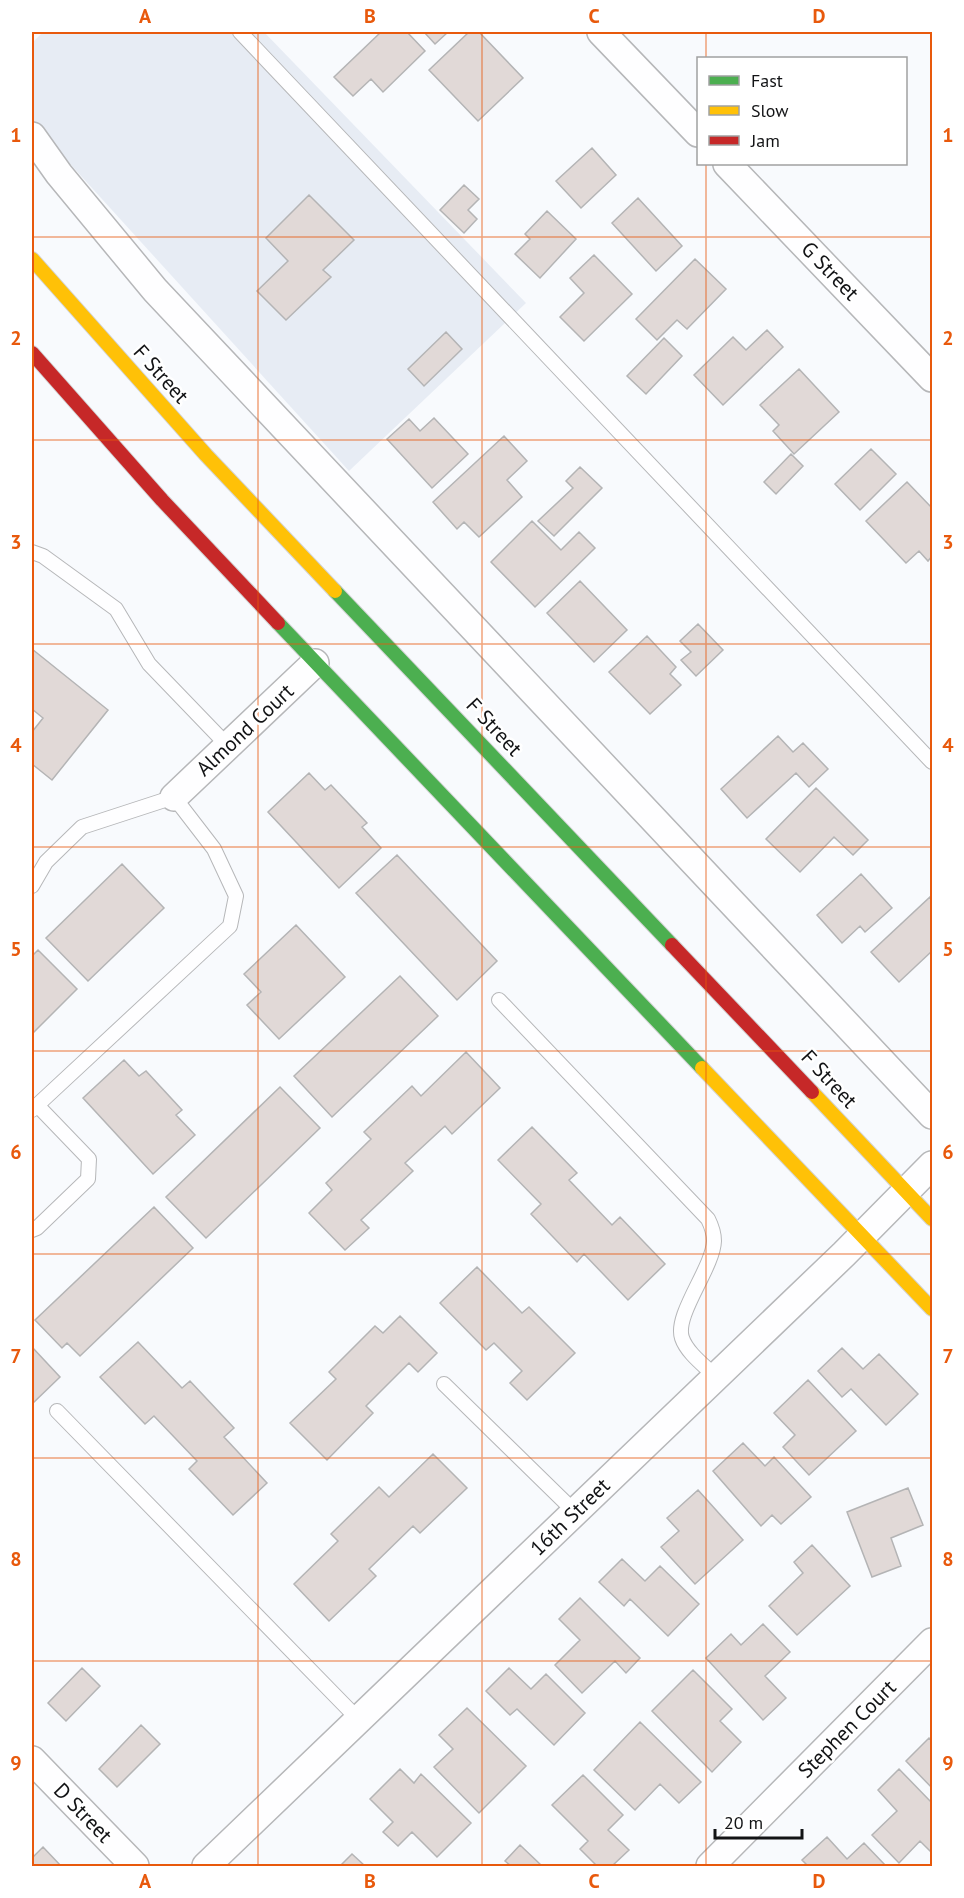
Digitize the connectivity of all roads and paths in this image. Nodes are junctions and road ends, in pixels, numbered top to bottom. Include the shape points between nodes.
1 (240, 32) edge
2 (601, 32) edge
3 (697, 131) edge
4 (32, 136) edge
5 (728, 165) edge
6 (32, 259) edge
7 (32, 353) edge
8 (933, 378) edge
9 (32, 552) edge
10 (315, 663) junction
11 (228, 746) junction
12 (933, 762) edge
13 (174, 797) junction
14 (32, 886) edge
15 (499, 1000) dead end
16 (34, 1107) edge
17 (933, 1115) edge
18 (933, 1165) edge
19 (906, 1191) junction
20 (933, 1219) edge
21 (32, 1230) edge
22 (862, 1235) junction
23 (933, 1309) edge
24 (716, 1377) junction
25 (444, 1384) dead end
26 (57, 1411) dead end
27 (575, 1512) junction
28 (933, 1642) edge
29 (359, 1720) junction
30 (32, 1760) edge
31 (135, 1866) edge
32 (206, 1866) edge
33 (710, 1866) edge

1 - 12 lane
2 - 3 street
4 - 17 street via 155,290
5 - 8 street, G Street
6 - 19 main road, F Street via 206,455
7 - 10 main road via 162,500
9 - 11 lane via 117,609 149,664
10 - 11 street, Almond Court
10 - 22 main road
11 - 13 street, Almond Court
13 - 14 lane via 82,827 46,862
13 - 16 lane via 214,849 236,896 230,926
15 - 24 lane via 708,1219 714,1240 711,1256 681,1329 688,1347
16 - 21 lane via 89,1159 88,1179
18 - 19 street, 16th Street
19 - 20 main road, F Street
19 - 22 street, 16th Street
22 - 23 main road
22 - 24 street, 16th Street
24 - 27 street, 16th Street
25 - 27 lane
26 - 29 lane
27 - 29 street, 16th Street
28 - 33 street, Stephen Court
29 - 32 street, 16th Street
30 - 31 street, D Street

